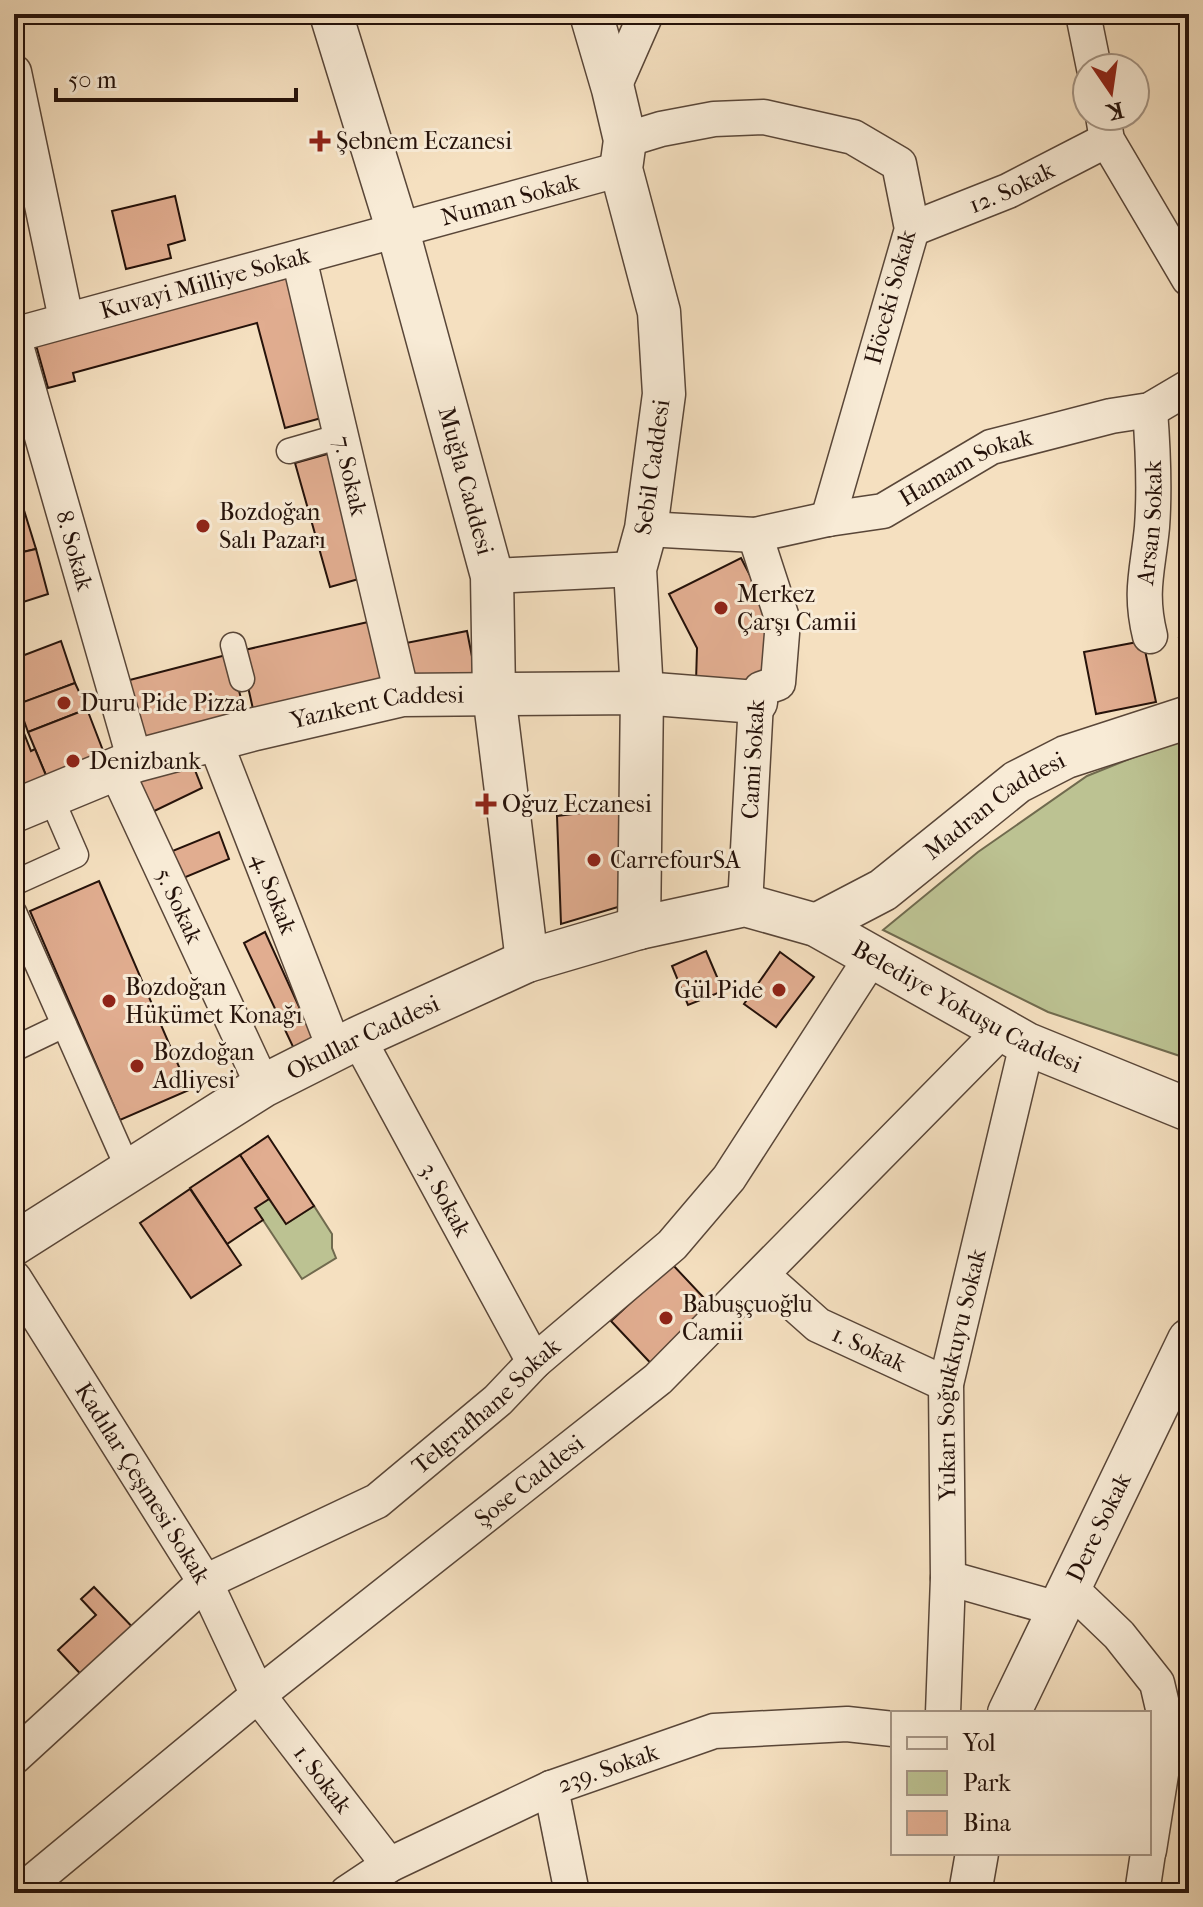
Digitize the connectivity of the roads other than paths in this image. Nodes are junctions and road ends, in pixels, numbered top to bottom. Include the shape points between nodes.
1 (331, 14) edge
2 (591, 14) edge
3 (646, 14) edge
4 (1083, 14) edge
5 (1091, 52) edge
6 (14, 72) edge
7 (613, 89) junction
8 (1099, 132) edge
9 (1107, 132) edge
10 (623, 154) junction
11 (912, 229) junction
12 (398, 231) junction
13 (299, 258) junction
14 (1189, 279) edge
15 (66, 319) junction
16 (14, 337) edge
17 (1189, 387) edge
18 (1150, 410) junction
19 (341, 436) junction
20 (289, 451) dead end
21 (828, 519) junction
22 (646, 529) junction
23 (755, 535) junction
24 (635, 569) junction
25 (492, 576) junction
26 (1150, 636) dead end
27 (233, 645) dead end
28 (242, 679) dead end
29 (642, 693) junction
30 (494, 694) junction
31 (402, 695) junction
32 (756, 702) junction
33 (1189, 717) edge
34 (214, 739) junction
35 (125, 765) junction
36 (32, 803) edge
37 (14, 883) edge
38 (745, 905) junction
39 (14, 912) edge
40 (816, 925) junction
41 (639, 928) junction
42 (871, 958) junction
43 (527, 961) junction
44 (64, 1025) junction
45 (1014, 1037) junction
46 (346, 1044) junction
47 (14, 1049) edge
48 (263, 1086) junction
49 (1189, 1110) edge
50 (129, 1171) junction
51 (14, 1244) edge
52 (763, 1276) junction
53 (14, 1278) edge
54 (1189, 1340) edge
55 (534, 1362) junction
56 (946, 1384) junction
57 (948, 1578) junction
58 (205, 1582) junction
59 (1064, 1599) junction
60 (258, 1695) junction
61 (943, 1711) edge
62 (1010, 1711) edge
63 (891, 1729) edge
64 (1178, 1730) edge
65 (14, 1757) edge
66 (551, 1788) junction
67 (1151, 1843) edge
68 (977, 1855) edge
69 (1148, 1855) edge
70 (389, 1865) junction
71 (19, 1893) edge
72 (347, 1893) edge
73 (572, 1893) edge
74 (970, 1893) edge
75 (1142, 1893) edge

1 - 12 street, Muğla Caddesi
2 - 7 street, Sebil Caddesi
3 - 7 street
4 - 5 street
6 - 15 street
7 - 10 street, Sebil Caddesi
8 - 11 street, 12. Sokak via 1008,191
9 - 14 street
10 - 11 street, Höceki Sokak via 661,129 714,119 764,117 853,137 899,164
10 - 12 street, Numan Sokak
10 - 22 street, Sebil Caddesi via 659,312 664,394
11 - 21 street, Höceki Sokak
12 - 13 street, Kuvayi Milliye Sokak
12 - 25 street, Muğla Caddesi
13 - 15 street, Kuvayi Milliye Sokak
13 - 19 street, 7. Sokak
15 - 16 street, Kuvayi Milliye Sokak
16 - 35 street, 8. Sokak
17 - 18 street, Hamam Sokak
18 - 21 street, Hamam Sokak via 991,447 883,511
18 - 26 street, Arsan Sokak via 1155,472 1144,576
19 - 20 street
19 - 31 street, 7. Sokak
21 - 23 street, Hamam Sokak
22 - 23 street, Hamam Sokak
22 - 24 street, Sebil Caddesi
23 - 32 street, Cami Sokak via 783,621 778,683 761,689
24 - 25 street
24 - 29 street, Sebil Caddesi
25 - 30 street, Muğla Caddesi
27 - 28 street
29 - 30 street, Yazıkent Caddesi
29 - 32 street, Yazıkent Caddesi
29 - 41 street, Sebil Caddesi
30 - 31 street, Yazıkent Caddesi
30 - 43 street, Muğla Caddesi
31 - 34 street, Yazıkent Caddesi
32 - 38 street, Cami Sokak
33 - 40 street, Madran Caddesi via 1066,757 1017,782 883,890
34 - 35 street, Yazıkent Caddesi
34 - 46 street, 4. Sokak
35 - 36 street, Yazıkent Caddesi
35 - 48 street, 5. Sokak
36 - 37 street via 76,855
38 - 40 street, Belediye Yokuşu Caddesi
38 - 41 street, Okullar Caddesi
39 - 44 street
40 - 42 street, Belediye Yokuşu Caddesi
41 - 43 street, Okullar Caddesi
42 - 45 street, Belediye Yokuşu Caddesi
42 - 55 street, Telgrafhane Sokak via 729,1178 672,1245
43 - 46 street, Okullar Caddesi
44 - 47 street
44 - 50 street
45 - 49 street, Belediye Yokuşu Caddesi
45 - 52 street, Şose Caddesi
45 - 56 street, Yukarı Soğukkuyu Sokak
46 - 48 street, Okullar Caddesi
46 - 55 street, 3. Sokak
48 - 50 street, Okullar Caddesi
50 - 51 street, Okullar Caddesi
52 - 56 street, 1. Sokak via 818,1325
52 - 60 street, Şose Caddesi via 658,1379
53 - 58 street, Kadılar Çeşmesi Sokak
54 - 59 street, Dere Sokak
55 - 58 street, Telgrafhane Sokak via 498,1400 377,1501
56 - 57 street, Yukarı Soğukkuyu Sokak
57 - 59 street
57 - 61 street, Yukarı Soğukkuyu Sokak
58 - 60 street, Kadılar Çeşmesi Sokak
58 - 65 street, Telgrafhane Sokak
59 - 62 street, Dere Sokak
59 - 64 street via 1119,1635 1157,1683
60 - 70 street, 1. Sokak
60 - 71 street, Şose Caddesi
63 - 66 street, 239. Sokak via 847,1724 714,1731
64 - 67 street
66 - 70 street, 239. Sokak
66 - 73 street
68 - 74 street
69 - 75 street
70 - 72 street, 239. Sokak

